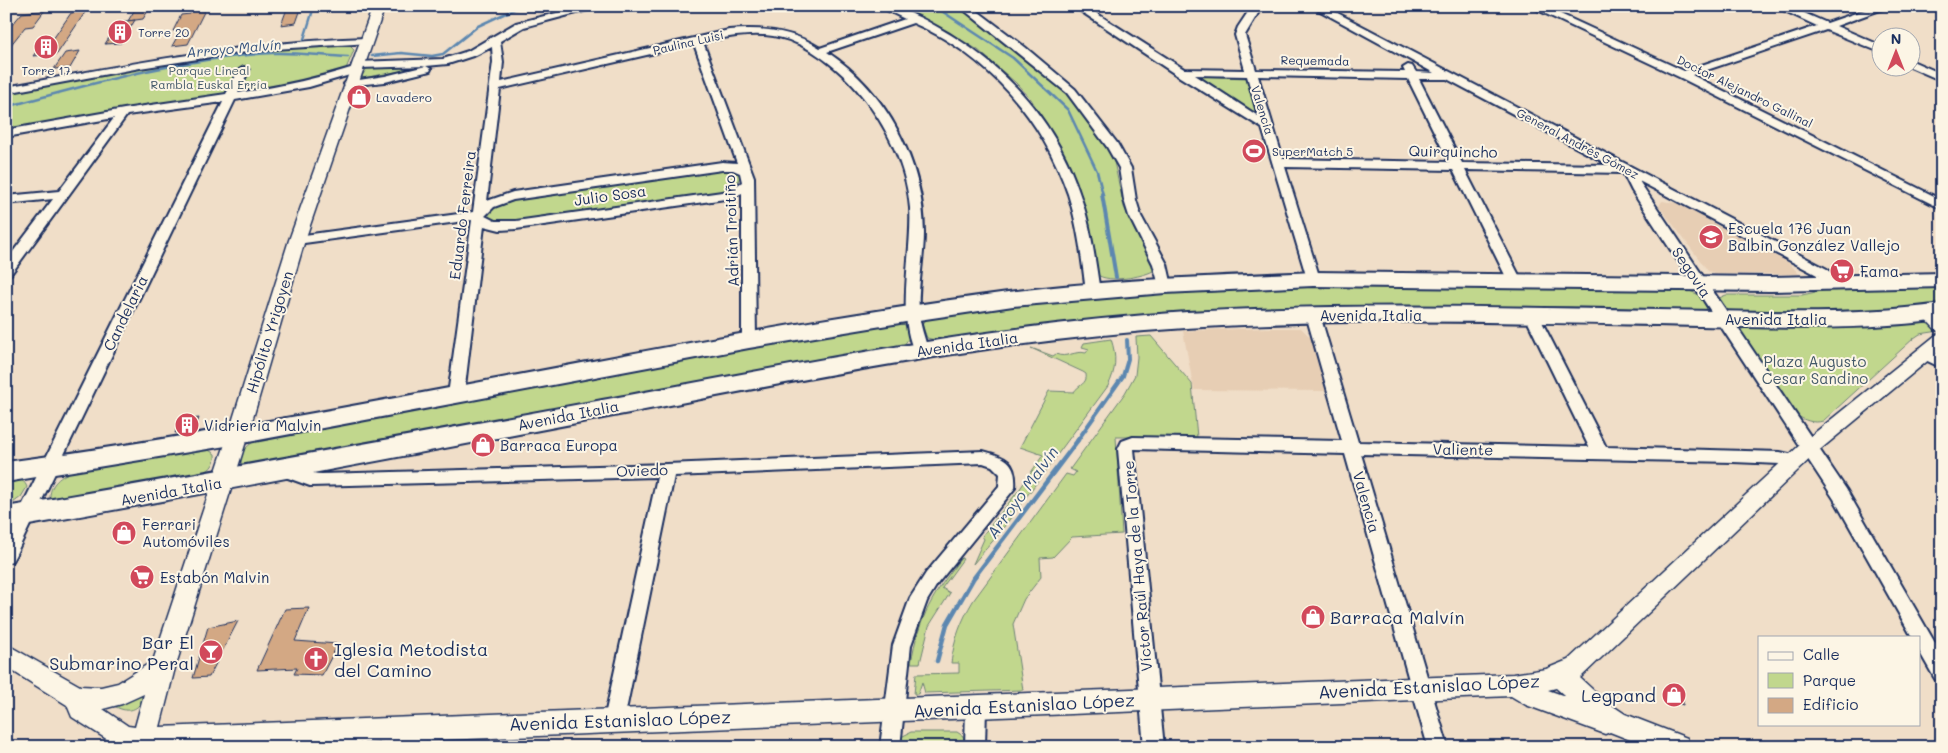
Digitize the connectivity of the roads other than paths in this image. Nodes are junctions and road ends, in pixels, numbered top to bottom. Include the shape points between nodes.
1 (379, 6) edge
2 (598, 6) edge
3 (883, 6) edge
4 (964, 6) edge
5 (1078, 6) edge
6 (1316, 6) edge
7 (1534, 6) edge
8 (1779, 6) edge
9 (1886, 6) edge
10 (1257, 7) edge
11 (915, 19) junction
12 (1828, 26) junction
13 (697, 39) junction
14 (494, 40) junction
15 (366, 41) junction
16 (1870, 45) edge
17 (1398, 49) junction
18 (818, 52) junction
19 (472, 53) junction
20 (497, 56) junction
21 (444, 62) junction
22 (1920, 68) edge
23 (244, 70) dead end
24 (1179, 72) junction
25 (354, 73) junction
26 (1252, 73) junction
27 (1683, 75) junction
28 (1412, 76) junction
29 (1450, 76) junction
30 (1942, 78) edge
31 (494, 87) junction
32 (6, 90) edge
33 (231, 97) junction
34 (124, 112) junction
35 (1268, 127) junction
36 (6, 134) edge
37 (1279, 163) junction
38 (1458, 168) junction
39 (1627, 169) junction
40 (747, 177) junction
41 (62, 194) junction
42 (6, 200) edge
43 (1942, 205) edge
44 (478, 215) junction
45 (297, 240) junction
46 (6, 272) edge
47 (1313, 279) junction
48 (1942, 280) edge
49 (1515, 281) junction
50 (1839, 283) junction
51 (1165, 286) junction
52 (1704, 289) junction
53 (1092, 292) junction
54 (912, 313) junction
55 (1313, 315) junction
56 (1532, 316) junction
57 (1938, 317) edge
58 (1227, 318) junction
59 (1724, 320) junction
60 (749, 340) junction
61 (921, 350) junction
62 (1936, 352) edge
63 (456, 395) junction
64 (238, 435) junction
65 (1128, 445) joint
66 (1351, 447) junction
67 (1600, 452) junction
68 (1803, 454) junction
69 (51, 466) junction
70 (283, 470) junction
71 (667, 470) junction
72 (6, 472) edge
73 (223, 482) junction
74 (16, 517) edge
75 (6, 556) edge
76 (6, 654) edge
77 (163, 668) junction
78 (1942, 674) edge
79 (1561, 677) junction
80 (1513, 685) junction
81 (1421, 688) junction
82 (76, 697) junction
83 (1150, 699) junction
84 (976, 707) junction
85 (894, 711) junction
86 (614, 720) junction
87 (1616, 722) junction
88 (143, 743) edge
89 (890, 747) edge
90 (975, 747) edge
91 (1154, 747) edge
92 (1438, 747) edge
93 (1678, 747) edge

1 - 15 street, Hipólito Yrigoyen
2 - 14 street via 520,25
3 - 11 street
4 - 51 street via 1071,91 1114,146 1125,168 1135,216 1160,264
5 - 24 street
6 - 17 street, General Andrés Gómez
7 - 27 street, Doctor Alejandro Gallinal
8 - 12 street
9 - 12 street
10 - 26 street, Valencia via 1240,35
11 - 18 street
11 - 53 street via 946,35 985,62 1009,84 1050,137 1070,180 1078,208
12 - 16 street
12 - 27 street
13 - 18 street, Paulina Luisi via 729,32 767,33 793,38
13 - 31 street, Paulina Luisi
13 - 40 street, Adrián Troitiño
14 - 19 street
14 - 20 street, Eduardo Ferreira
15 - 25 street, Hipólito Yrigoyen
15 - 32 street via 189,56
17 - 28 street
17 - 29 street, General Andrés Gómez
18 - 54 street, Paulina Luisi via 865,94 905,156 915,192 918,221
19 - 20 street via 490,52
19 - 21 street
20 - 31 street, Eduardo Ferreira
21 - 25 street
21 - 25 street via 415,72
22 - 30 street
23 - 33 street, Candelaria
24 - 26 street, Requemada
24 - 35 street
25 - 33 street via 316,83
25 - 45 street, Hipólito Yrigoyen
26 - 28 street, Requemada
26 - 35 street, Valencia
27 - 43 street, Doctor Alejandro Gallinal
28 - 29 street, Requemada
28 - 38 street
29 - 39 street, General Andrés Gómez
31 - 44 street, Eduardo Ferreira
33 - 34 street
33 - 69 street, Candelaria
34 - 36 street
34 - 41 street
35 - 37 street, Valencia
37 - 38 street, Quirquincho
37 - 47 street, Valencia
38 - 39 street, Quirquincho
38 - 49 street
39 - 50 street, General Andrés Gómez
39 - 52 street, Segovia via 1638,191
40 - 44 street, Julio Sosa via 735,166 722,166 513,196 495,201
40 - 44 street, Julio Sosa via 732,194 516,225 487,224
40 - 60 street, Adrián Troitiño
41 - 42 street
41 - 46 street
44 - 45 street, Julio Sosa
44 - 63 street, Eduardo Ferreira
45 - 64 street, Hipólito Yrigoyen
47 - 49 main road
47 - 51 main road
47 - 58 main road via 1317,296 1309,306 1252,309
48 - 50 main road
49 - 52 main road
50 - 52 main road
51 - 53 main road
52 - 59 street, Segovia
53 - 54 main road
54 - 60 main road
54 - 61 street, Paulina Luisi
55 - 56 main road, Avenida Italia
55 - 58 main road, Avenida Italia
55 - 66 street, Valencia
56 - 59 main road, Avenida Italia
56 - 67 street
57 - 59 main road, Avenida Italia
58 - 61 main road, Avenida Italia via 1053,332
59 - 68 street, Segovia
60 - 63 main road
61 - 70 main road, Avenida Italia
62 - 68 street, Avenida Estanislao López
63 - 64 main road
64 - 69 main road
64 - 73 street, Hipólito Yrigoyen
65 - 66 street, Valiente
65 - 83 street, Víctor Raúl Haya de la Torre
66 - 67 street, Valiente
66 - 81 street, Valencia
67 - 68 street, Valiente via 1767,457
68 - 78 street, Segovia via 1840,494
68 - 79 street, Avenida Estanislao López via 1576,668
69 - 72 main road
69 - 74 street, Candelaria
70 - 71 street, Oviedo via 310,480
70 - 73 main road, Avenida Italia
71 - 85 street, Oviedo via 973,457 1001,463 1008,474 1007,488 919,598 902,645
71 - 86 street
73 - 74 main road, Avenida Italia
73 - 77 street, Hipólito Yrigoyen
74 - 75 street, Candelaria
76 - 82 street, Avenida Estanislao López
77 - 82 street via 140,684 102,700
77 - 88 street, Hipólito Yrigoyen
79 - 80 street, Avenida Estanislao López
79 - 87 street
80 - 81 street, Avenida Estanislao López
80 - 87 street via 1535,697 1606,723
81 - 83 street, Avenida Estanislao López
81 - 92 street, Valencia
82 - 88 street, Avenida Estanislao López via 81,709 124,737
83 - 84 street, Avenida Estanislao López
83 - 91 street, Víctor Raúl Haya de la Torre
84 - 85 street, Avenida Estanislao López
84 - 90 street
85 - 86 street, Avenida Estanislao López
85 - 89 street
86 - 88 street, Avenida Estanislao López
87 - 93 street

